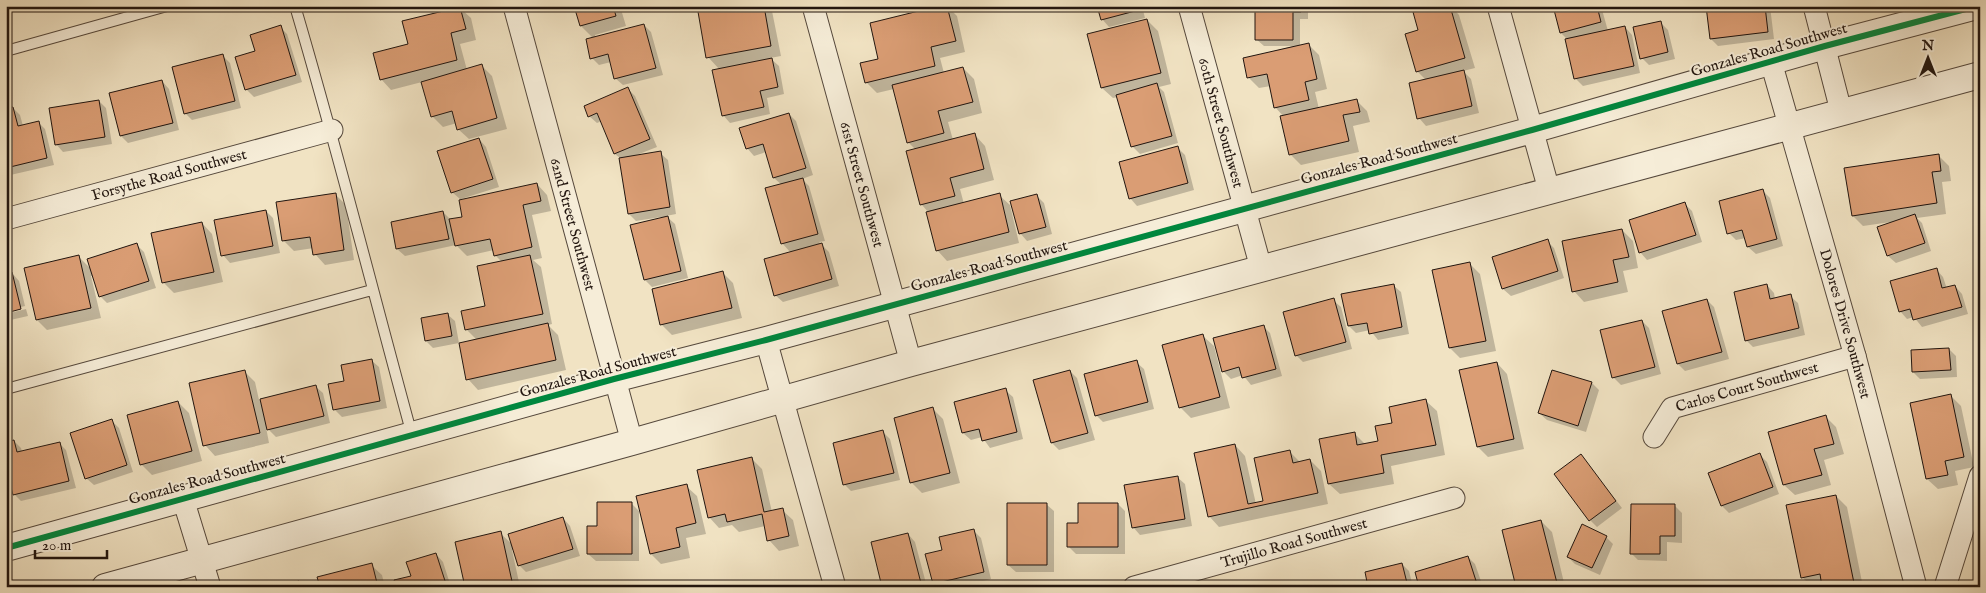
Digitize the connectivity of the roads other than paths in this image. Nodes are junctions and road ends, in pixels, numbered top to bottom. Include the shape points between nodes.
1 (167, 6) edge
2 (295, 6) edge
3 (514, 6) edge
4 (813, 6) edge
5 (1189, 6) edge
6 (1498, 6) edge
7 (1814, 6) edge
8 (1977, 6) edge
9 (1825, 46) junction
10 (6, 51) edge
11 (1771, 62) junction
12 (1980, 75) edge
13 (1841, 111) junction
14 (1790, 125) junction
15 (332, 130) junction
16 (1532, 130) junction
17 (1549, 190) junction
18 (1245, 209) junction
19 (6, 219) edge
20 (1261, 268) junction
21 (372, 290) junction
22 (895, 305) junction
23 (766, 340) junction
24 (1856, 356) junction
25 (911, 363) junction
26 (614, 379) junction
27 (6, 388) edge
28 (782, 400) junction
29 (412, 436) junction
30 (1654, 437) dead end
31 (632, 442) junction
32 (1980, 476) edge
33 (1454, 498) dead end
34 (183, 499) junction
35 (6, 548) edge
36 (202, 561) junction
37 (105, 587) edge
38 (210, 587) edge
39 (835, 587) edge
40 (1134, 587) edge
41 (1916, 587) edge
42 (1945, 587) edge

1 - 10 lane
2 - 15 lane
3 - 26 street, 62nd Street Southwest
4 - 22 street, 61st Street Southwest
5 - 18 street, 60th Street Southwest
6 - 16 street
7 - 9 street
8 - 9 street, Gonzales Road Southwest
9 - 11 street, Gonzales Road Southwest
9 - 13 street
11 - 14 street, Dolores Drive Southwest
11 - 16 street, Gonzales Road Southwest
12 - 13 street
13 - 14 street
14 - 17 street
14 - 24 street, Dolores Drive Southwest
15 - 19 street, Forsythe Road Southwest
15 - 21 lane
16 - 17 street
16 - 18 street, Gonzales Road Southwest
17 - 20 street
18 - 20 street, 60th Street Southwest
18 - 22 street, Gonzales Road Southwest
20 - 25 street
21 - 27 lane
21 - 29 lane
22 - 23 street, Gonzales Road Southwest
22 - 25 street, 61st Street Southwest
23 - 26 street, Gonzales Road Southwest
23 - 28 street
24 - 30 street, Carlos Court Southwest via 1672,408
24 - 41 street, Dolores Drive Southwest
25 - 28 street
26 - 29 street, Gonzales Road Southwest
26 - 31 street, 62nd Street Southwest
28 - 31 street
28 - 39 street
29 - 34 street, Gonzales Road Southwest
31 - 36 street
32 - 42 street
33 - 40 street, Trujillo Road Southwest
34 - 35 street, Gonzales Road Southwest
34 - 36 street
36 - 37 street
36 - 38 street

